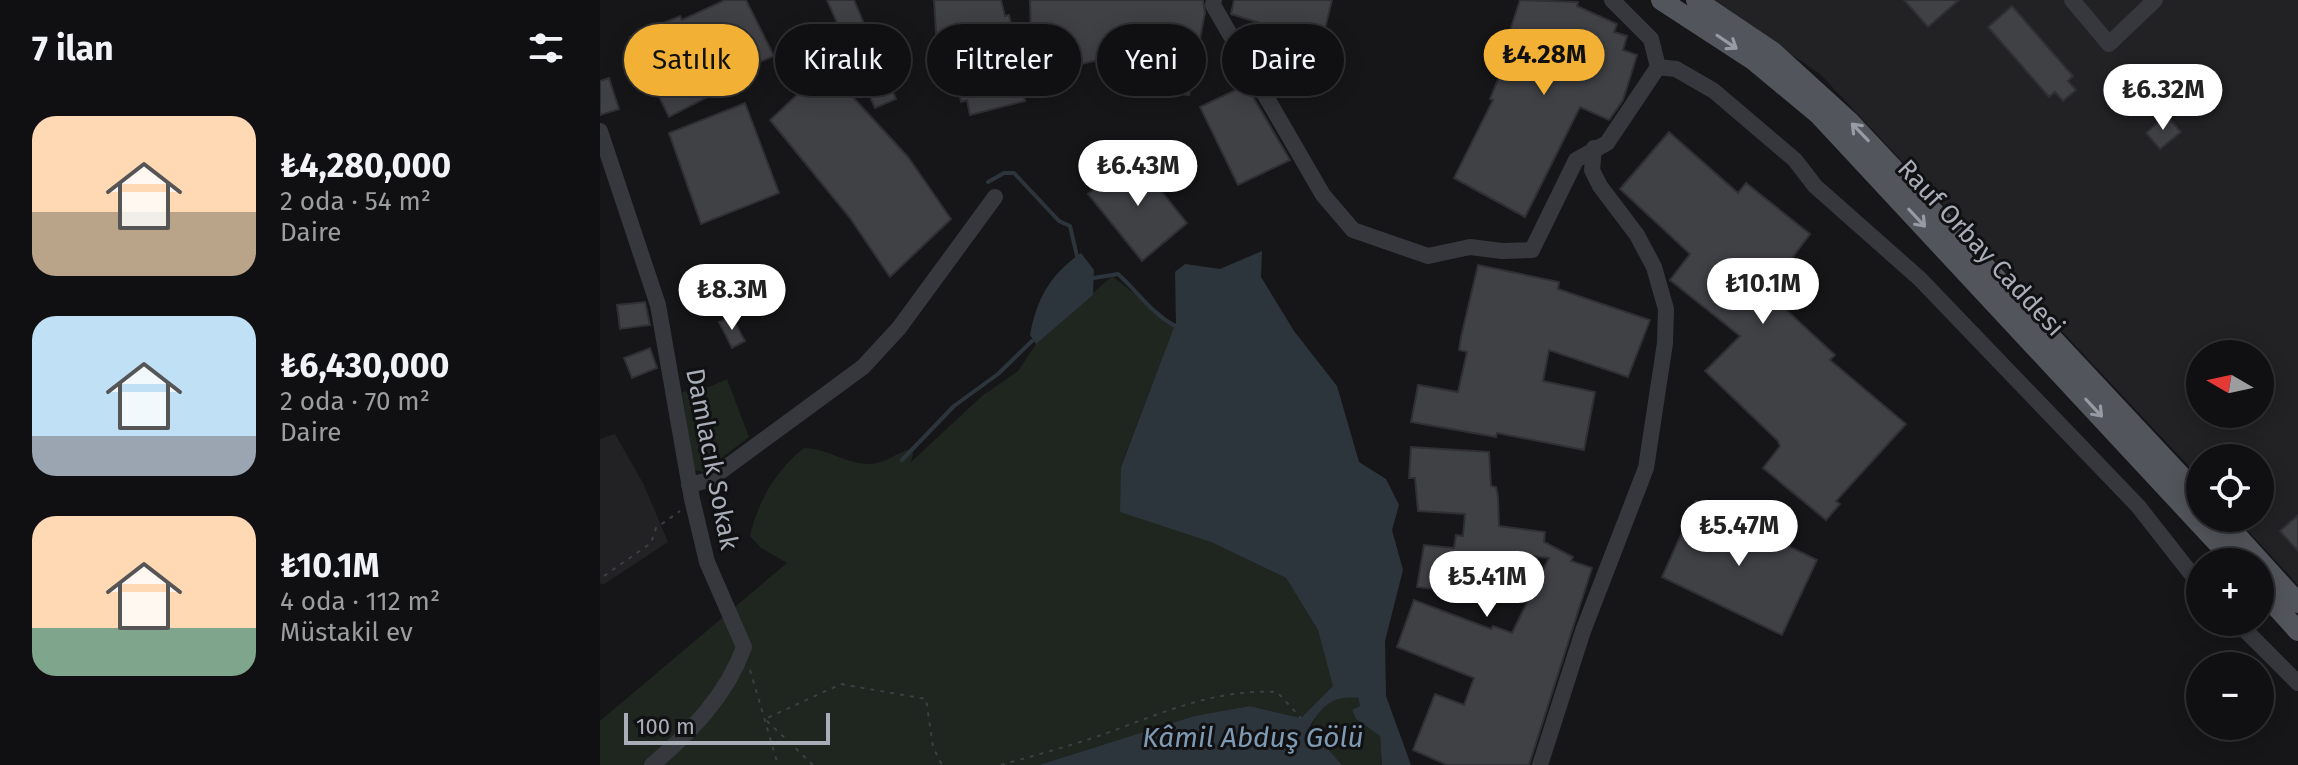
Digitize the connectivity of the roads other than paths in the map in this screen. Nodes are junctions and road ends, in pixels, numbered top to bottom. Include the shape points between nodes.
1 (1214, 0) edge
2 (1612, 0) edge
3 (1661, 0) edge
4 (1696, 0) edge
5 (2072, 0) edge
6 (2155, 0) edge
7 (1658, 67) junction
8 (601, 131) edge
9 (1594, 148) junction
10 (995, 197) dead end
11 (2186, 481) edge
12 (691, 494) junction
13 (2234, 532) edge
14 (2222, 548) edge
15 (2186, 567) edge
16 (2298, 603) edge
17 (2274, 604) edge
18 (2298, 631) edge
19 (2251, 636) edge
20 (2298, 683) edge
21 (652, 765) edge
22 (1540, 765) edge

1 - 9 street via 1323,195 1353,230 1428,256 1470,247 1532,250 1576,160
2 - 7 street via 1651,39
3 -> 14 main road, Rauf Orbay Caddesi via 1753,60 1818,114
11 -> 4 main road, Rauf Orbay Caddesi via 1821,93 1772,51
5 - 6 street via 2109,44
7 - 9 street via 1607,143
7 - 15 street via 1676,69 1714,91 1795,160 1815,186 1920,279 2138,506
8 - 12 street, Damlacık Sokak via 658,305
9 - 22 street via 1592,170 1600,186 1654,267 1666,309 1665,343 1646,468 1583,631
10 - 12 street via 899,328 863,367
12 - 21 street, Damlacık Sokak via 707,562 744,647 734,674 688,735
13 - 16 main road
17 - 18 main road
19 - 20 street

